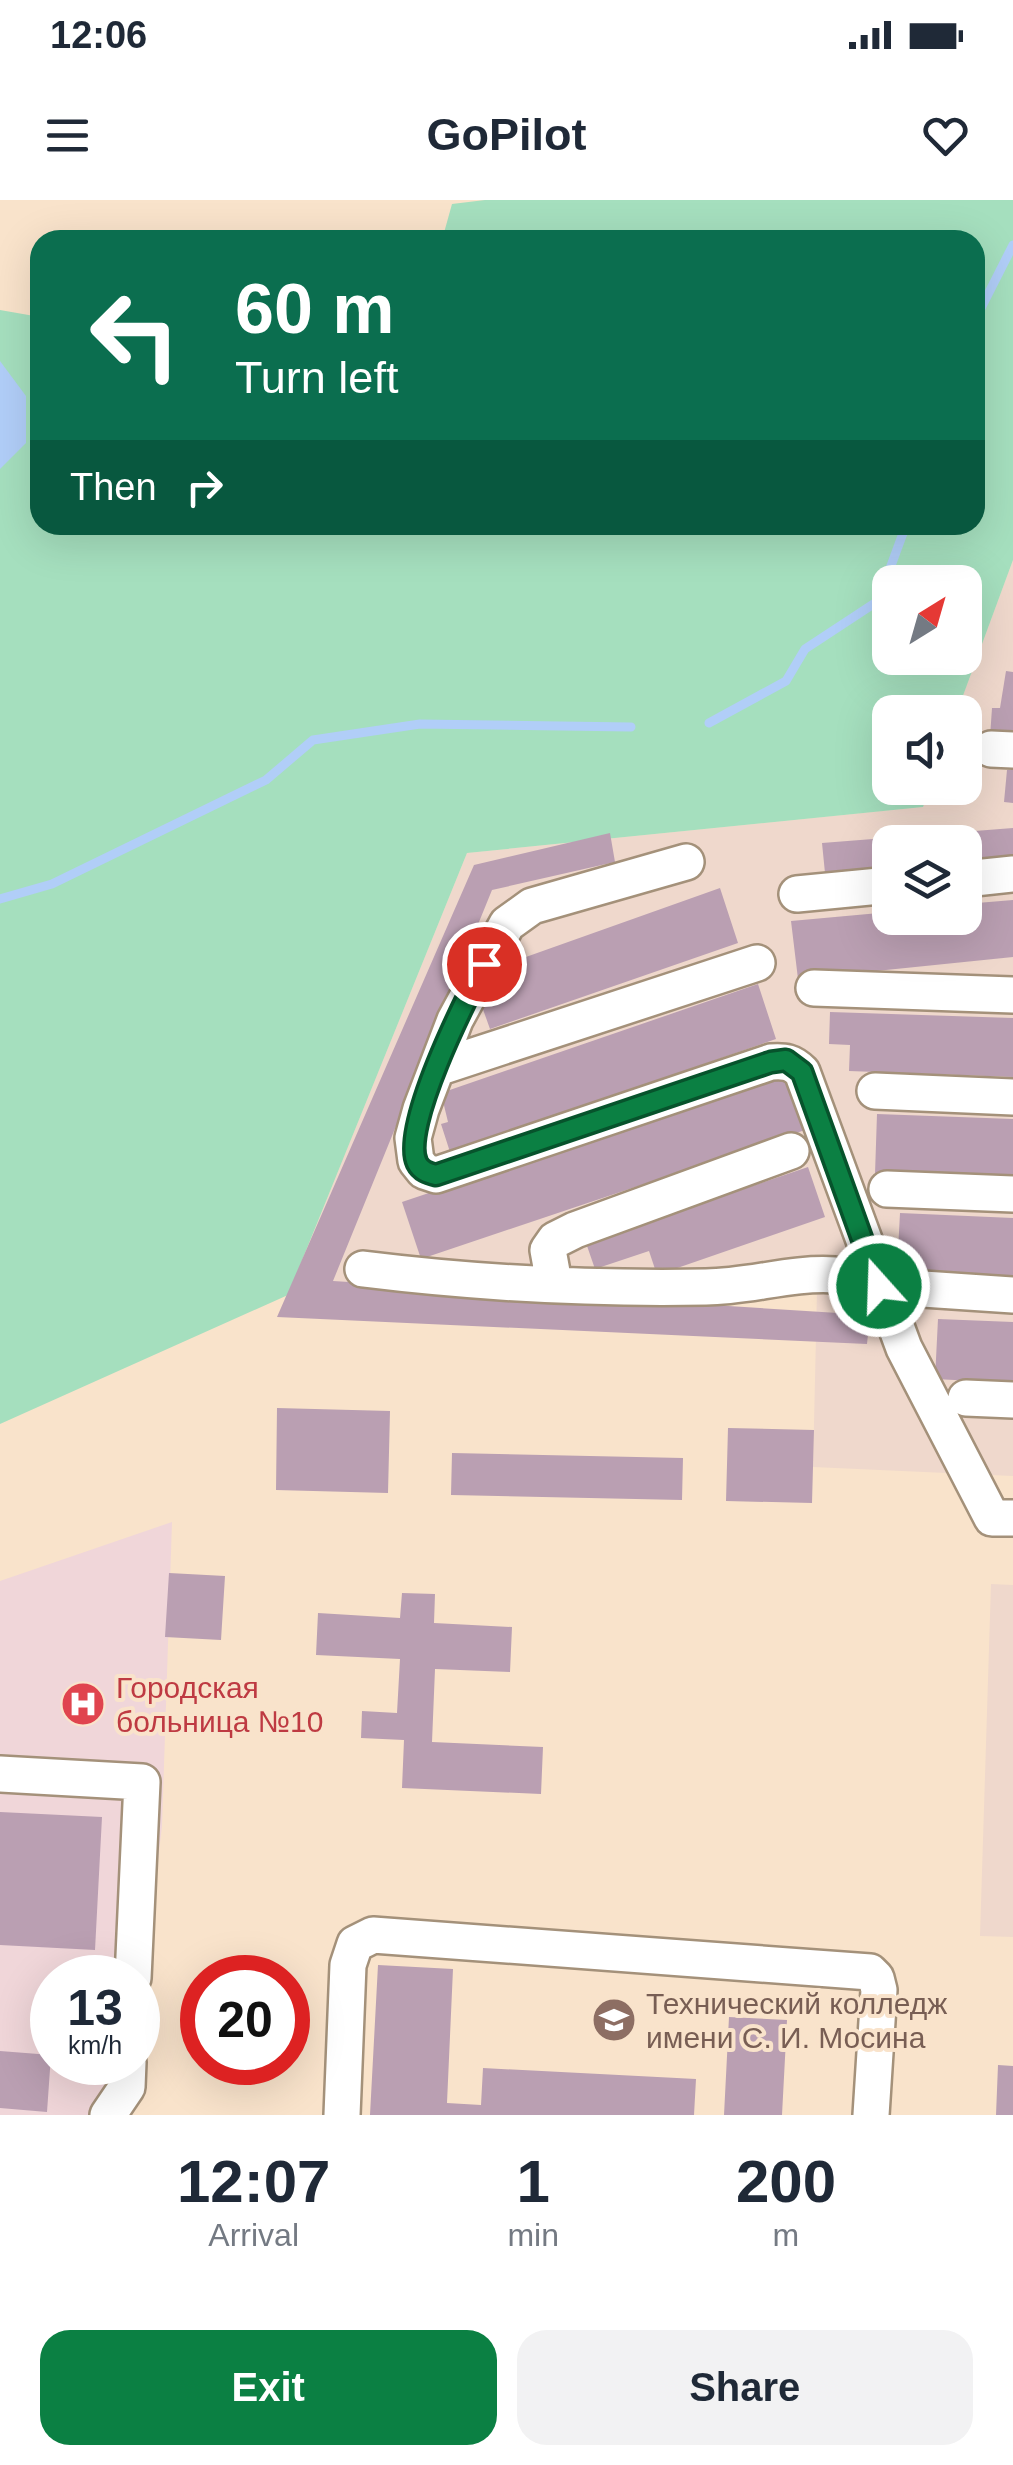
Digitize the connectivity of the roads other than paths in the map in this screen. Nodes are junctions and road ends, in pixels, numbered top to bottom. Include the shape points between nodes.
1 (686, 862) dead end
2 (1013, 874) edge
3 (982, 877) edge
4 (872, 888) edge
5 (797, 894) dead end
6 (757, 964) dead end
7 (814, 988) dead end
8 (1013, 995) edge
9 (437, 1068) junction
10 (875, 1091) dead end
11 (1013, 1097) edge
12 (791, 1151) dead end
13 (887, 1189) dead end
14 (1013, 1194) edge
15 (364, 1269) dead end
16 (554, 1283) junction
17 (879, 1286) junction
18 (923, 1289) dead end
19 (1013, 1295) edge
20 (966, 1398) dead end
21 (1013, 1400) edge
22 (1013, 1518) edge
23 (0, 1774) edge
24 (134, 1955) edge
25 (127, 2085) edge
26 (108, 2115) edge
27 (342, 2115) edge
28 (871, 2115) edge

1 - 9 lane via 517,915 455,1020
2 - 3 lane
4 - 5 lane
6 - 9 lane
7 - 8 lane
9 - 17 lane via 413,1138 416,1161 436,1175 786,1060 802,1072
10 - 11 lane
12 - 16 lane via 555,1240 548,1250
13 - 14 lane
15 - 16 lane
16 - 17 lane via 712,1287 838,1274
17 - 22 lane via 992,1518
18 - 19 lane
20 - 21 lane
23 - 24 lane via 142,1782
25 - 26 lane
27 - 28 lane via 348,1965 354,1944 372,1935 870,1972 880,1990

